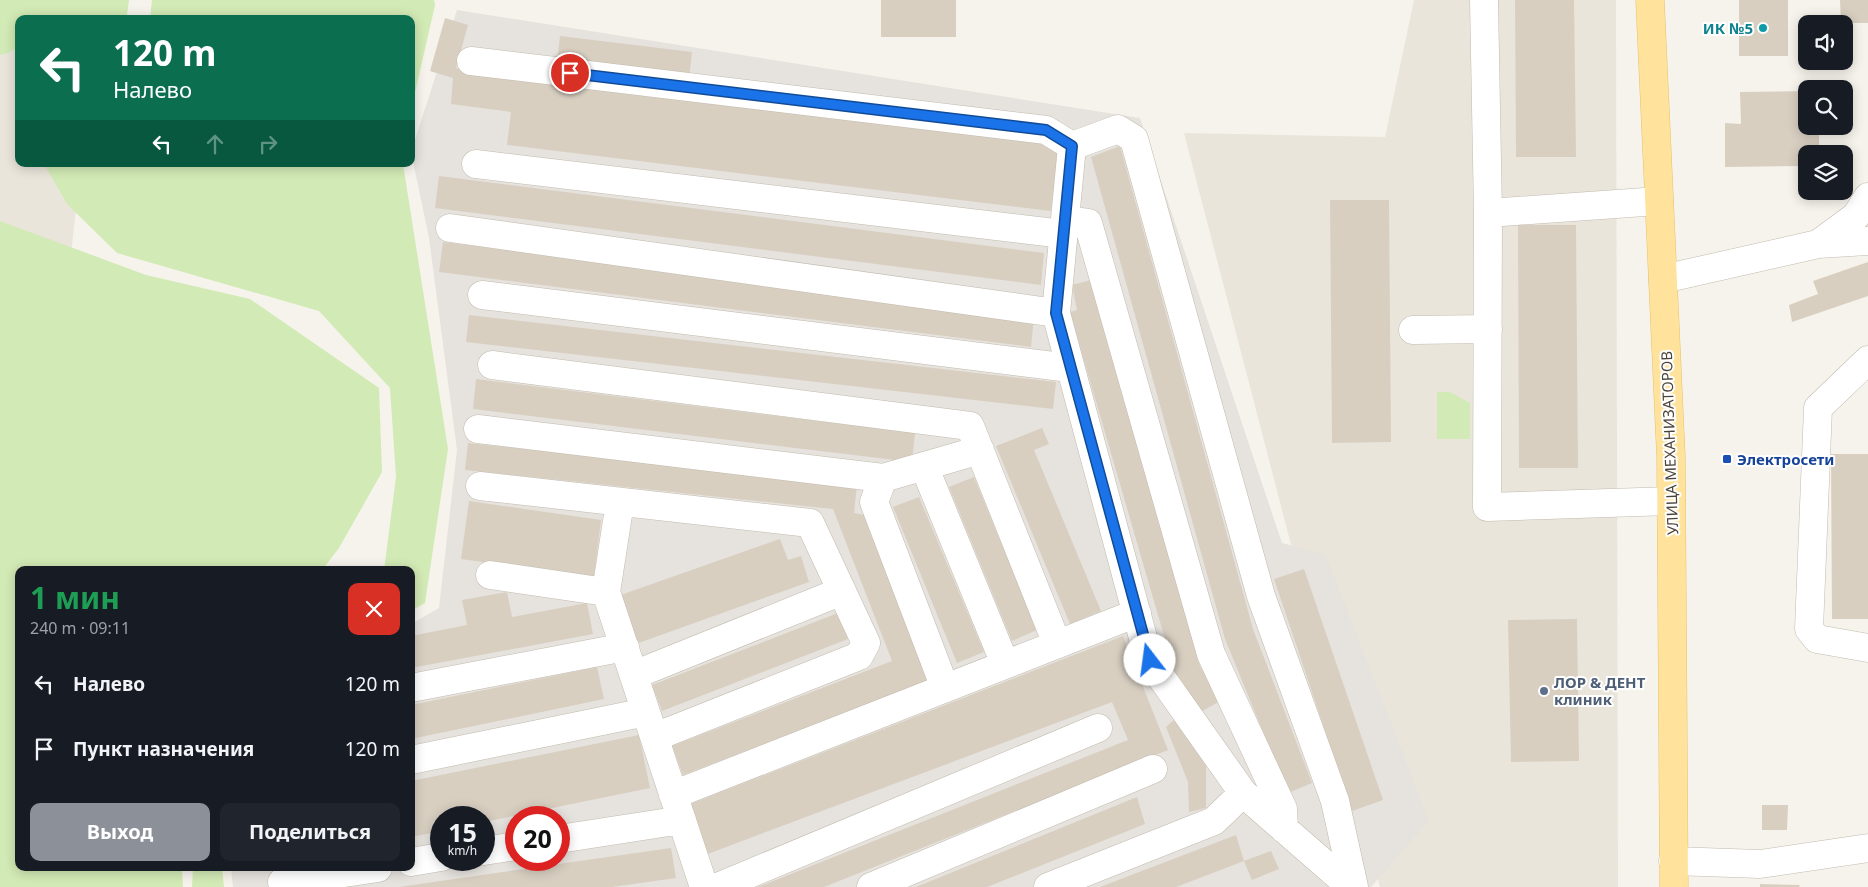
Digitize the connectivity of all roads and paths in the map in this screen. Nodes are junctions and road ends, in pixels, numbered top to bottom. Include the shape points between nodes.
1 (1484, 0) edge
2 (1650, 0) edge
3 (471, 61) dead end
4 (1072, 146) junction
5 (476, 164) dead end
6 (1868, 197) edge
7 (1659, 201) junction
8 (1488, 213) junction
9 (1064, 227) junction
10 (450, 228) dead end
11 (1868, 241) edge
12 (1818, 244) junction
13 (1663, 279) junction
14 (482, 295) dead end
15 (1056, 313) junction
16 (1488, 329) junction
17 (1413, 330) dead end
18 (1868, 360) edge
19 (492, 365) dead end
20 (1070, 368) junction
21 (478, 429) dead end
22 (980, 450) junction
23 (924, 466) junction
24 (883, 478) junction
25 (480, 486) dead end
26 (1671, 501) junction
27 (620, 502) junction
28 (490, 575) dead end
29 (842, 591) junction
30 (606, 592) junction
31 (1137, 613) junction
32 (1057, 644) junction
33 (625, 647) junction
34 (1868, 648) edge
35 (1005, 664) junction
36 (634, 675) junction
37 (415, 687) edge
38 (945, 688) junction
39 (650, 724) junction
40 (1098, 728) dead end
41 (415, 759) edge
42 (1153, 769) dead end
43 (1243, 793) junction
44 (678, 807) junction
45 (1284, 829) junction
46 (570, 836) edge
47 (1868, 848) edge
48 (430, 859) edge
49 (415, 861) edge
50 (357, 871) edge
51 (1674, 874) edge
52 (282, 882) dead end
53 (704, 887) edge
54 (718, 887) edge
55 (871, 887) edge
56 (1048, 887) edge
57 (1352, 887) edge

1 - 8 lane
2 - 7 main road, УЛИЦА МЕХАНИЗАТОРОВ
3 - 4 lane via 1046,130
4 - 9 lane
4 - 57 lane via 1118,129 1134,139 1261,596 1335,801
5 - 9 lane
6 - 12 lane via 1856,216
7 - 8 lane
7 - 13 main road, УЛИЦА МЕХАНИЗАТОРОВ
8 - 16 lane
9 - 15 lane
9 - 45 lane via 1088,223 1210,654 1283,809
10 - 15 lane
11 - 12 lane
12 - 13 lane
13 - 26 main road, УЛИЦА МЕХАНИЗАТОРОВ
14 - 20 lane
15 - 20 lane
16 - 17 lane
16 - 26 lane via 1487,507
18 - 34 lane via 1818,408 1809,630 1817,639
19 - 22 lane via 970,426
20 - 31 lane
21 - 24 lane
22 - 23 lane
22 - 32 lane
23 - 24 lane
23 - 35 lane
24 - 38 lane via 874,502
25 - 27 lane
26 - 51 main road, УЛИЦА МЕХАНИЗАТОРОВ
27 - 29 lane via 810,523
27 - 30 lane
28 - 30 lane
29 - 36 lane
29 - 39 lane via 866,643 859,656
30 - 33 lane
31 - 32 lane
31 - 43 lane via 1150,660
32 - 35 lane
33 - 36 lane
33 - 37 lane
35 - 38 lane
36 - 39 lane
38 - 44 lane
39 - 41 lane
39 - 44 lane
40 - 54 lane
42 - 55 lane
43 - 45 lane
43 - 56 lane via 1214,821
44 - 46 lane
44 - 53 lane
45 - 57 lane
47 - 51 lane
48 - 49 lane
50 - 52 lane

